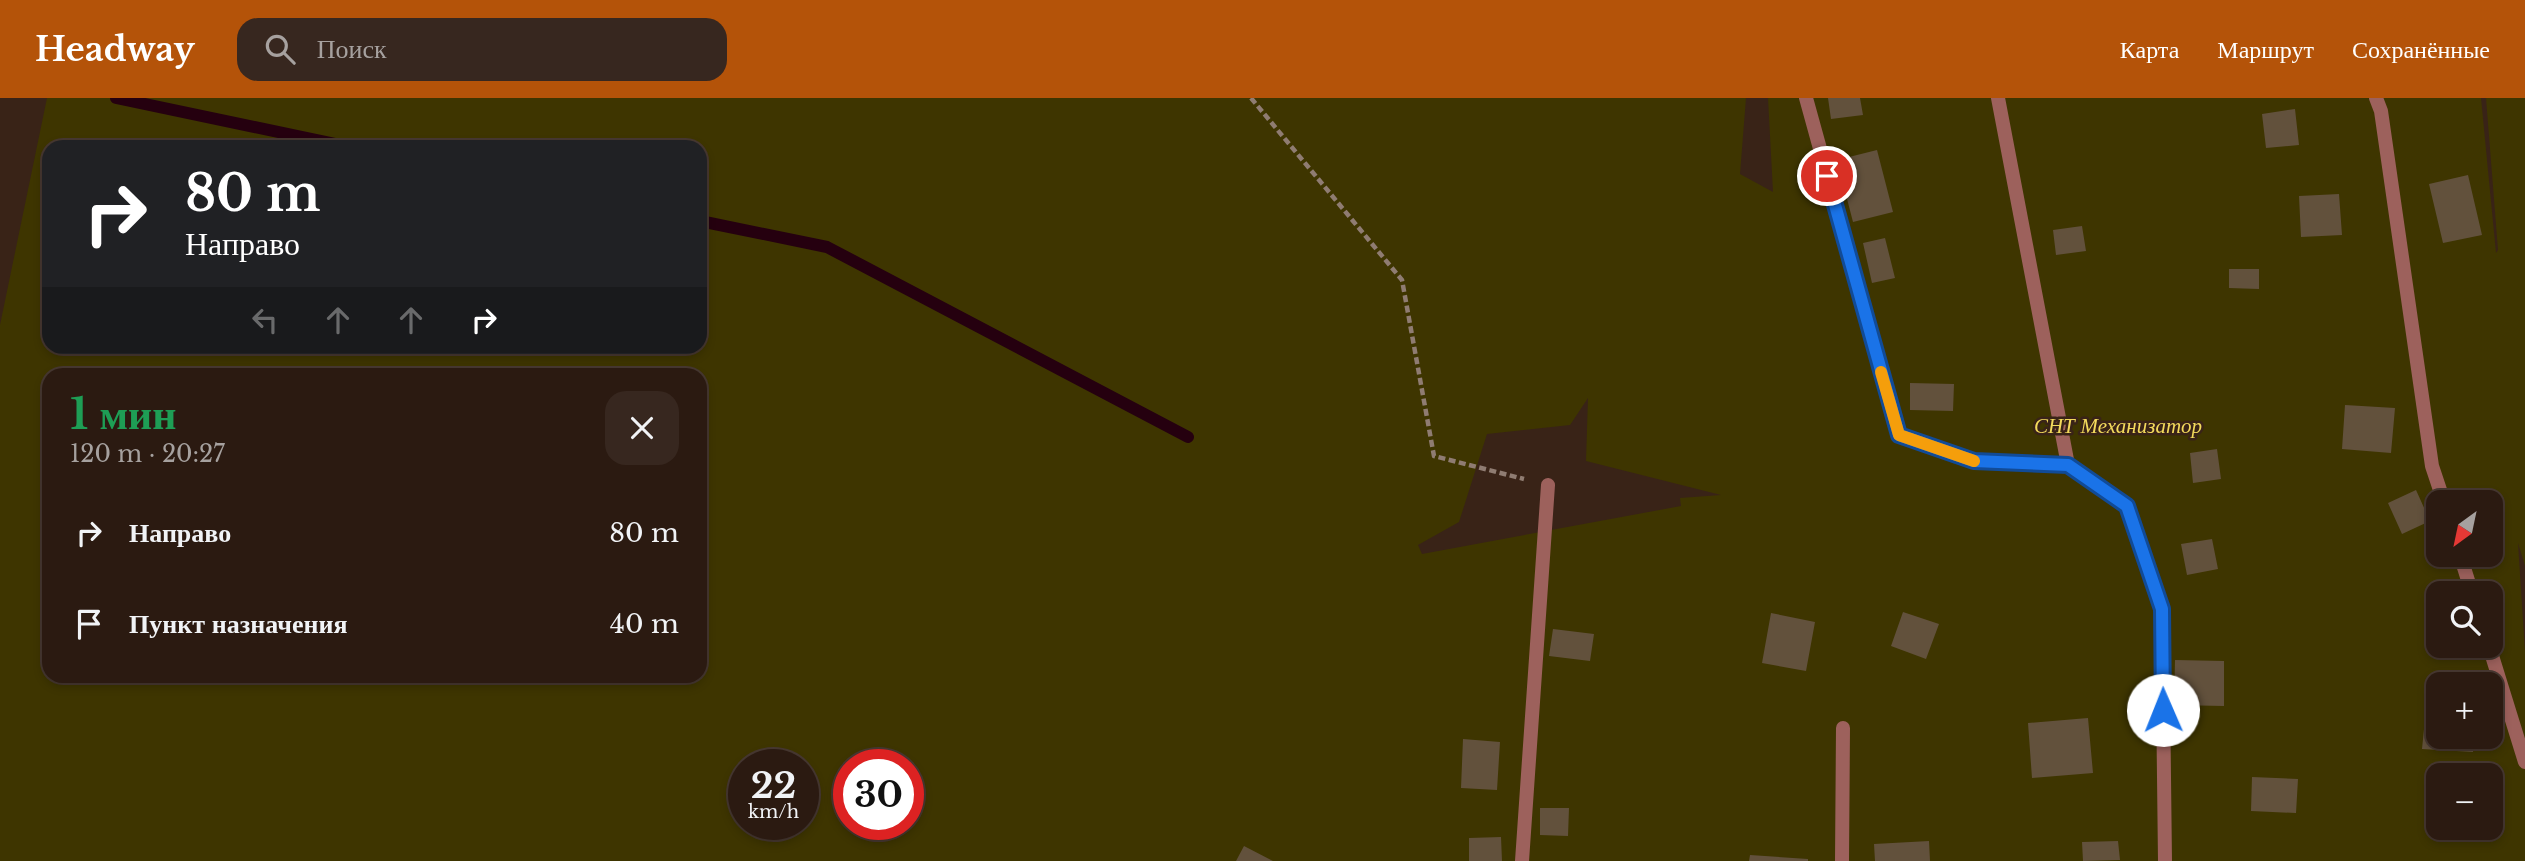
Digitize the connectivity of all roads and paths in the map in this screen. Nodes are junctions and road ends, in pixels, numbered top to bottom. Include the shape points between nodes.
1 (1251, 98) edge
2 (1806, 98) edge
3 (1998, 98) edge
4 (2376, 98) edge
5 (2068, 465) junction
6 (1548, 485) joint
7 (2440, 490) edge
8 (2493, 658) edge
9 (1843, 728) dead end
10 (2525, 762) edge
11 (1522, 861) edge
12 (1842, 861) edge
13 (2165, 861) edge

1 - 6 path via 1402,281 1434,456
2 - 5 street via 1899,435 1974,461
3 - 5 street
4 - 7 street via 2432,466
5 - 13 street via 2127,506 2162,609
6 - 11 street
8 - 10 street
9 - 12 street

